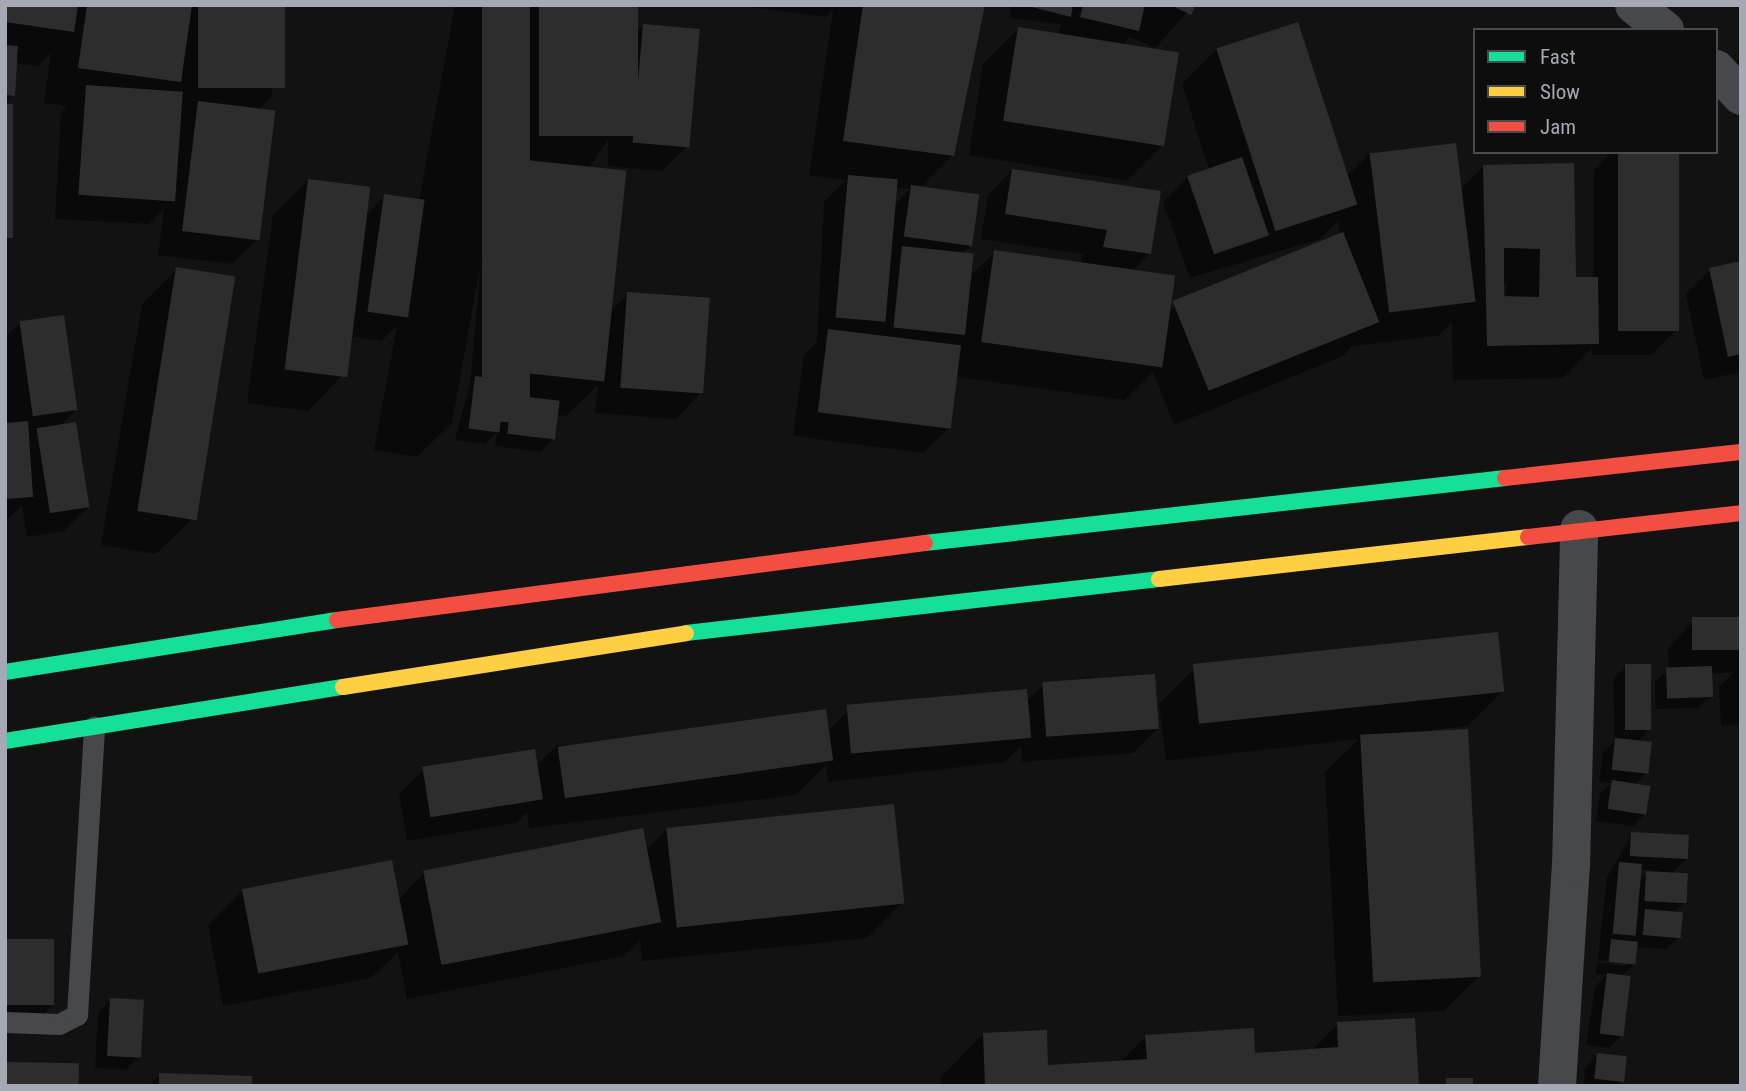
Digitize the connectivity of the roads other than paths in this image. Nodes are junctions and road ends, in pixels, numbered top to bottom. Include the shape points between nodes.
1 (1634, 5) edge
2 (1663, 28) edge
3 (1718, 71) edge
4 (1741, 96) edge
5 (1741, 452) edge
6 (1741, 513) edge
7 (1578, 529) junction
8 (5, 672) edge
9 (93, 727) junction
10 (5, 741) edge
11 (5, 1022) edge
12 (1567, 1079) edge

1 - 2 street
3 - 4 street
5 - 8 main road via 862,550 235,633
6 - 7 main road
7 - 9 main road via 704,630
7 - 12 street
9 - 10 main road
9 - 11 lane via 77,1016 59,1024

